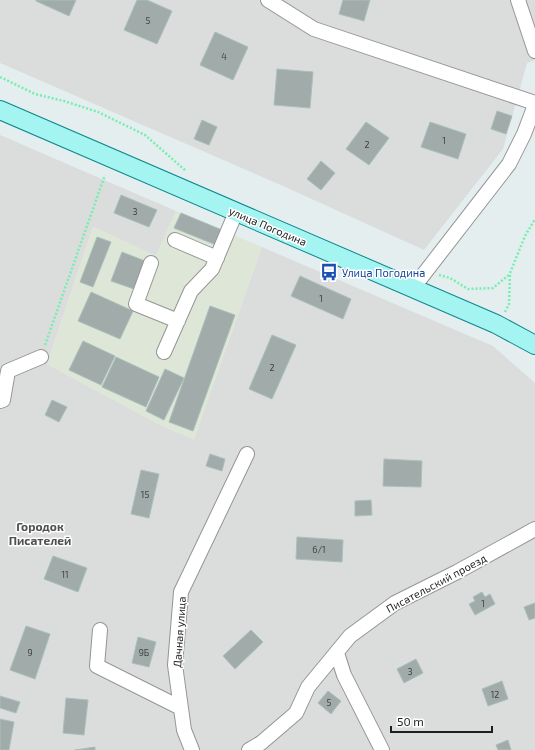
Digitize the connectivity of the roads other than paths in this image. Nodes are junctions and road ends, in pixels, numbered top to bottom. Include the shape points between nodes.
1 (268, 0) edge
2 (518, 0) edge
3 (535, 51) edge
4 (535, 104) edge
5 (0, 110) edge
6 (236, 212) junction
7 (175, 240) dead end
8 (217, 258) junction
9 (152, 263) dead end
10 (413, 288) junction
11 (178, 321) junction
12 (535, 345) edge
13 (164, 352) dead end
14 (41, 356) road end
15 (0, 401) edge
16 (247, 454) dead end
17 (535, 529) edge
18 (100, 630) dead end
19 (336, 653) junction
20 (181, 708) junction
21 (192, 750) edge
22 (249, 750) edge
23 (382, 750) edge

1 - 4 street via 314,28
2 - 3 street
4 - 10 street via 509,164
5 - 6 main road, улица Погодина
6 - 8 street
6 - 10 main road, улица Погодина
7 - 8 street
8 - 11 street via 212,269 191,290
9 - 11 street via 136,304
10 - 12 main road, улица Погодина via 496,324
11 - 13 street
14 - 15 street via 8,371 3,400
16 - 20 street, Дачная улица via 181,592 175,665
17 - 19 street, Писательский проезд via 458,572 395,603 350,636
18 - 20 street via 97,666
19 - 22 street, Писательский проезд via 308,687 296,713
19 - 23 street via 344,675
20 - 21 street, Дачная улица via 184,730

